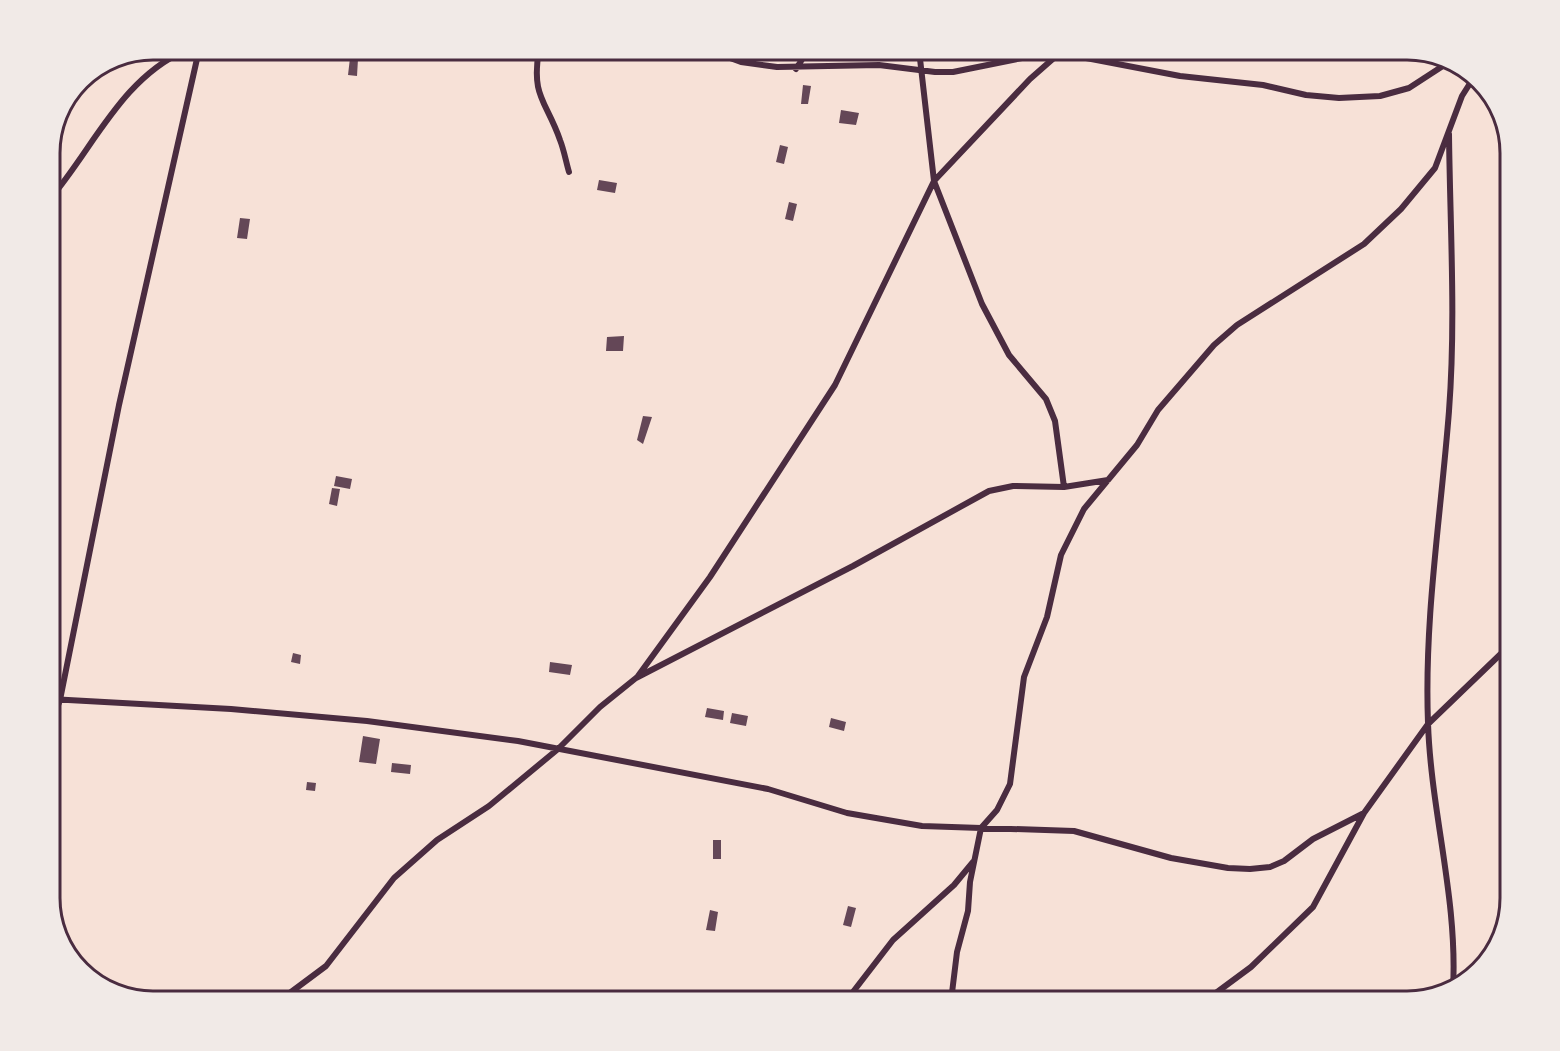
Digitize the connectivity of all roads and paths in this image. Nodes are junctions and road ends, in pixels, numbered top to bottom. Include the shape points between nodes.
1 (162, 60) edge
2 (197, 60) edge
3 (538, 60) edge
4 (736, 60) edge
5 (802, 60) edge
6 (920, 60) edge
7 (1012, 60) edge
8 (1052, 60) edge
9 (1104, 60) edge
10 (741, 62) joint
11 (1440, 67) edge
12 (796, 69) junction
13 (921, 71) junction
14 (1469, 84) edge
15 (1449, 131) junction
16 (569, 172) dead end
17 (934, 181) junction
18 (60, 185) edge
19 (1108, 480) junction
20 (1064, 487) junction
21 (1500, 655) edge
22 (636, 678) junction
23 (60, 700) joint
24 (1428, 724) junction
25 (558, 749) junction
26 (1364, 813) junction
27 (981, 828) junction
28 (977, 853) junction
29 (1453, 979) edge
30 (293, 991) edge
31 (854, 991) edge
32 (952, 991) edge
33 (1219, 991) edge

1 - 18 street via 125,96
2 - 23 street via 119,405
3 - 16 street via 538,95 560,139
4 - 10 street
5 - 12 street
6 - 13 street
7 - 13 street via 953,72
8 - 17 street
9 - 11 street via 1180,76 1339,99 1380,96 1408,88
10 - 12 street
12 - 13 street via 879,65
13 - 17 street
14 - 15 street
15 - 19 street via 1435,168 1401,208 1364,244 1237,325 1214,345 1158,410 1137,445
15 - 24 street via 1452,310 1449,410 1428,620
17 - 20 street via 982,304 1009,355 1046,399 1056,421
17 - 22 street via 835,386 710,577
19 - 20 street
19 - 27 street via 1084,509 1061,555 1047,617 1024,677 1010,784 998,810
20 - 22 street via 1013,486 988,491
21 - 24 street
22 - 25 street
23 - 25 street via 367,721
24 - 26 street
24 - 29 street via 1453,926
25 - 27 street via 768,789 847,813 922,826
25 - 30 street via 394,878 326,966
26 - 27 street via 1313,839 1284,861 1250,870 1171,858 1074,831
26 - 33 street via 1313,907 1251,967
27 - 28 street
28 - 31 street via 970,868 954,885 893,940
28 - 32 street

